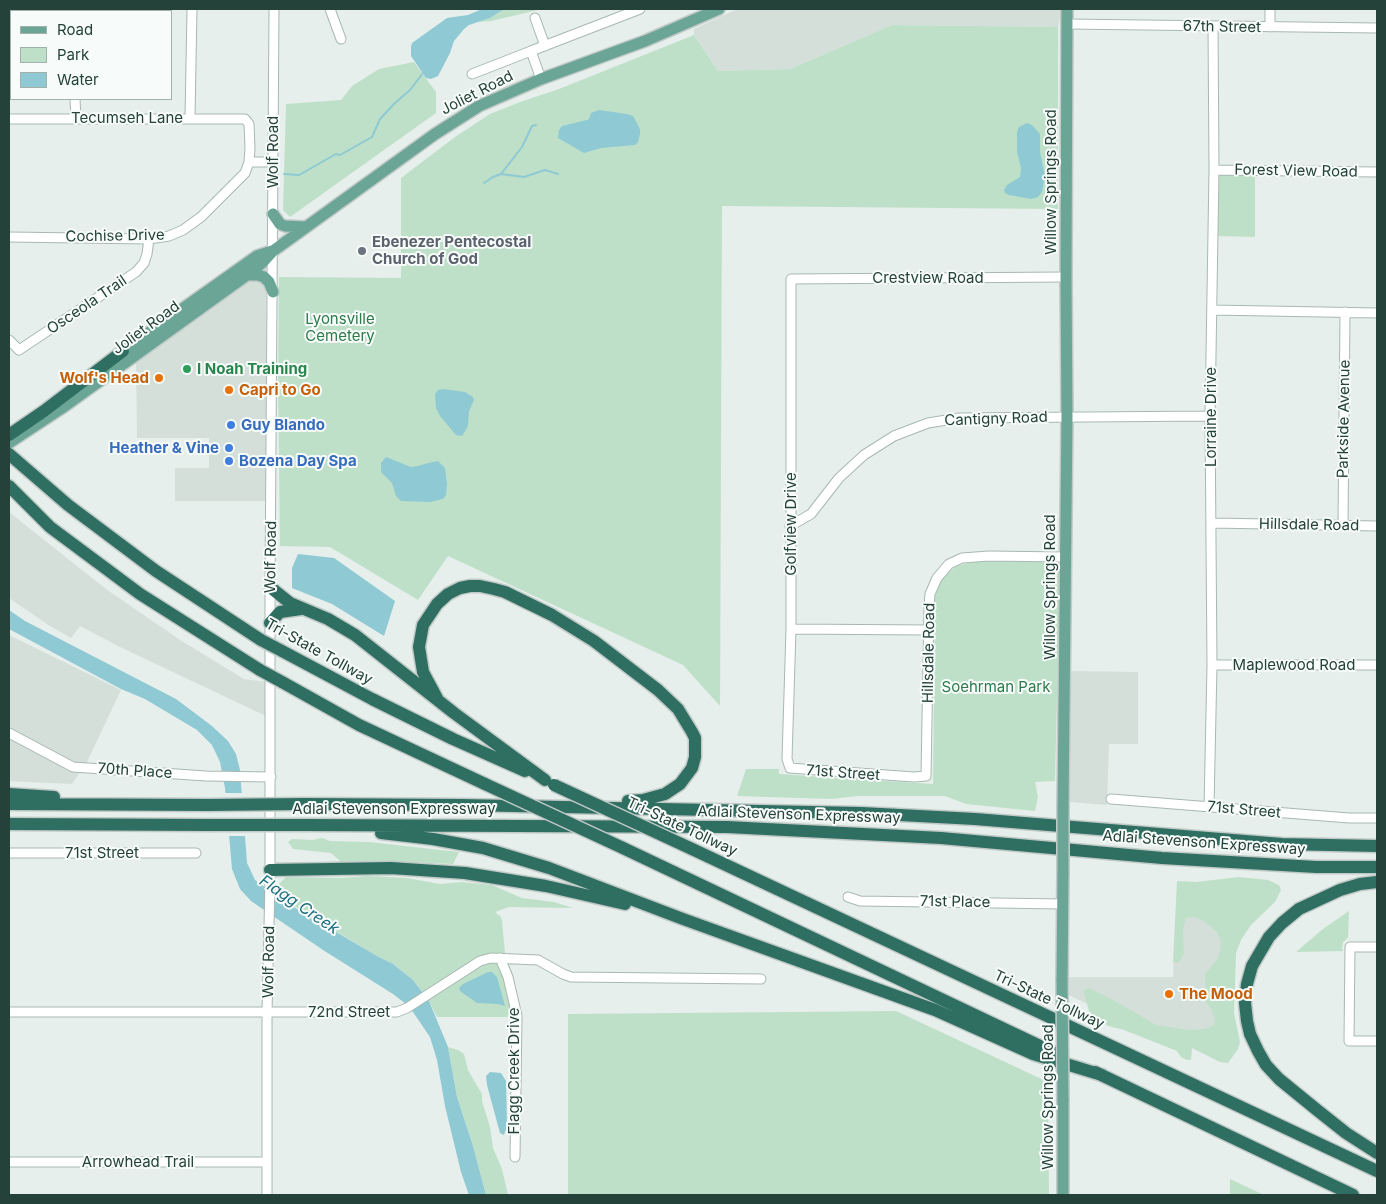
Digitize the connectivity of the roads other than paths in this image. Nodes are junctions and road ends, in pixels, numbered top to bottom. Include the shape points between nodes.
1 (192, 9) edge
2 (274, 9) edge
3 (330, 9) edge
4 (640, 9) edge
5 (719, 9) edge
6 (1067, 9) edge
7 (1270, 9) edge
8 (535, 18) dead end
9 (1067, 24) junction
10 (1213, 27) junction
11 (1270, 27) junction
12 (1377, 28) edge
13 (341, 39) dead end
14 (545, 46) junction
15 (531, 51) junction
16 (472, 74) dead end
17 (541, 79) junction
18 (75, 100) edge
19 (190, 118) junction
20 (9, 119) edge
21 (76, 119) junction
22 (249, 162) junction
23 (273, 162) junction
24 (1214, 170) junction
25 (1377, 172) edge
26 (273, 214) junction
27 (306, 227) junction
28 (9, 237) edge
29 (149, 239) junction
30 (273, 251) junction
31 (247, 276) junction
32 (1066, 277) junction
33 (791, 279) joint
34 (273, 292) junction
35 (1212, 310) junction
36 (1345, 312) junction
37 (1377, 312) edge
38 (9, 340) edge
39 (124, 351) joint
40 (84, 381) junction
41 (1066, 416) junction
42 (1210, 416) junction
43 (9, 431) edge
44 (9, 435) edge
45 (9, 451) edge
46 (9, 486) edge
47 (1212, 523) junction
48 (790, 526) junction
49 (1343, 526) junction
50 (1377, 526) edge
51 (1065, 557) junction
52 (270, 587) junction
53 (304, 609) junction
54 (270, 623) junction
55 (791, 628) junction
56 (928, 630) junction
57 (1212, 665) junction
58 (1377, 665) edge
59 (437, 698) junction
60 (9, 733) edge
61 (790, 768) joint
62 (926, 776) joint
63 (270, 777) junction
64 (549, 782) junction
65 (9, 794) edge
66 (1111, 799) dead end
67 (9, 804) edge
68 (188, 805) junction
69 (562, 807) junction
70 (1209, 807) junction
71 (1377, 818) edge
72 (9, 824) edge
73 (324, 826) junction
74 (1377, 846) edge
75 (9, 853) edge
76 (196, 853) dead end
77 (1377, 867) edge
78 (270, 877) junction
79 (1377, 882) edge
80 (848, 897) dead end
81 (1063, 904) junction
82 (683, 919) junction
83 (1377, 947) edge
84 (500, 958) junction
85 (761, 979) dead end
86 (9, 1012) edge
87 (267, 1013) junction
88 (1377, 1042) edge
89 (1102, 1075) junction
90 (1377, 1153) edge
91 (514, 1157) dead end
92 (9, 1162) edge
93 (267, 1162) junction
94 (1377, 1171) edge
95 (267, 1195) edge
96 (1064, 1195) edge
97 (1354, 1195) edge

1 - 19 street
2 - 23 street, Wolf Road
3 - 13 street
4 - 14 street
5 - 17 main road, Joliet Road via 645,42
6 - 9 main road, Willow Springs Road
7 - 11 street
8 - 14 street
9 - 10 street, 67th Street
9 - 32 main road, Willow Springs Road
10 - 11 street, 67th Street
10 - 24 street, Lorraine Drive
11 - 12 street, 67th Street
14 - 15 street
15 - 16 street
15 - 17 street
17 - 27 main road, Joliet Road via 479,106
18 - 21 street
19 - 21 street, Tecumseh Lane
19 - 22 street, Tecumseh Lane via 245,119 249,124
20 - 21 street, Tecumseh Lane
22 - 23 street
22 - 29 street, Cochise Drive via 245,173 201,217 169,236
23 - 26 street, Wolf Road
24 - 25 street, Forest View Road
24 - 35 street, Lorraine Drive
26 - 27 main road via 285,226
26 - 30 street, Wolf Road
27 - 30 main road, Joliet Road
28 - 29 street, Cochise Drive
29 - 38 street, Osceola Trail via 144,264 136,272 19,350
30 - 31 main road, Joliet Road
30 - 34 street, Wolf Road
30 - 39 main road, Joliet Road via 256,256
31 - 34 main road via 264,277
31 - 45 main road, Joliet Road via 62,408
32 - 33 street, Crestview Road
32 - 41 main road, Willow Springs Road
33 - 48 street, Golfview Drive
34 - 52 street, Wolf Road
35 - 36 street
35 - 42 street, Lorraine Drive
36 - 37 street
36 - 49 street, Parkside Avenue
39 - 40 highway, Joliet Road
40 - 43 highway via 82,379
40 - 44 highway, Joliet Road
41 - 42 street, Cantigny Road
41 - 48 street, Cantigny Road via 959,418 928,423 894,436 864,455 839,478 811,514
41 - 51 main road, Willow Springs Road
42 - 47 street, Lorraine Drive
45 - 64 highway, Tri-State Tollway, bridge via 68,505 156,571 261,640 404,715
46 - 89 highway, bridge via 50,527 140,594 260,670 359,725
47 - 49 street, Hillsdale Road
47 - 57 street, Lorraine Drive
48 - 55 street, Golfview Drive
49 - 50 street, Hillsdale Road
51 - 56 street, Hillsdale Road via 974,556 949,564 933,584 928,606
51 - 81 main road, Willow Springs Road, bridge
52 - 53 highway via 290,603
52 - 54 street, Wolf Road
53 - 54 highway via 280,612
53 - 59 highway via 355,635
54 - 63 street, Wolf Road
55 - 56 street
55 - 61 street, Golfview Drive
56 - 62 street, Hillsdale Road
57 - 58 street, Maplewood Road
57 - 70 street, Lorraine Drive
59 - 64 highway
59 - 69 highway via 423,672 419,647 423,625 436,604 448,594 460,588 480,586 505,592 580,632 638,673 684,716 695,738 696,749 692,768 680,784 665,794 642,800
60 - 63 street, 70th Place via 72,767
61 - 62 street, 71st Street
63 - 78 street, Wolf Road
64 - 94 highway, Tri-State Tollway, bridge
65 - 68 highway
66 - 70 street, 71st Street
67 - 68 highway, Adlai Stevenson Expressway
68 - 69 highway, Adlai Stevenson Expressway, bridge
69 - 74 highway, Adlai Stevenson Expressway via 862,813 1282,844
70 - 71 street, 71st Street
72 - 73 highway, Adlai Stevenson Expressway, bridge
73 - 77 highway, Adlai Stevenson Expressway via 727,827 941,838 1162,858
73 - 82 highway via 483,848 549,868
75 - 76 street, 71st Street
78 - 82 highway via 391,868 465,873 546,886
78 - 87 street, Wolf Road
79 - 90 highway via 1340,890 1282,922 1269,936 1252,966 1245,1003 1250,1034 1266,1065 1346,1133
80 - 81 street, 71st Place via 860,901
81 - 96 main road, Willow Springs Road, bridge
82 - 89 highway via 935,1010 1033,1054
83 - 88 street via 1350,947 1349,1041
84 - 85 street, 72nd Street via 538,960 571,977
84 - 87 street, 72nd Street via 480,961 397,1012
84 - 91 street, Flagg Creek Drive via 516,1007
86 - 87 street, 72nd Street
87 - 93 street, Wolf Road
89 - 97 highway
92 - 93 street, Arrowhead Trail
93 - 95 street, Wolf Road

